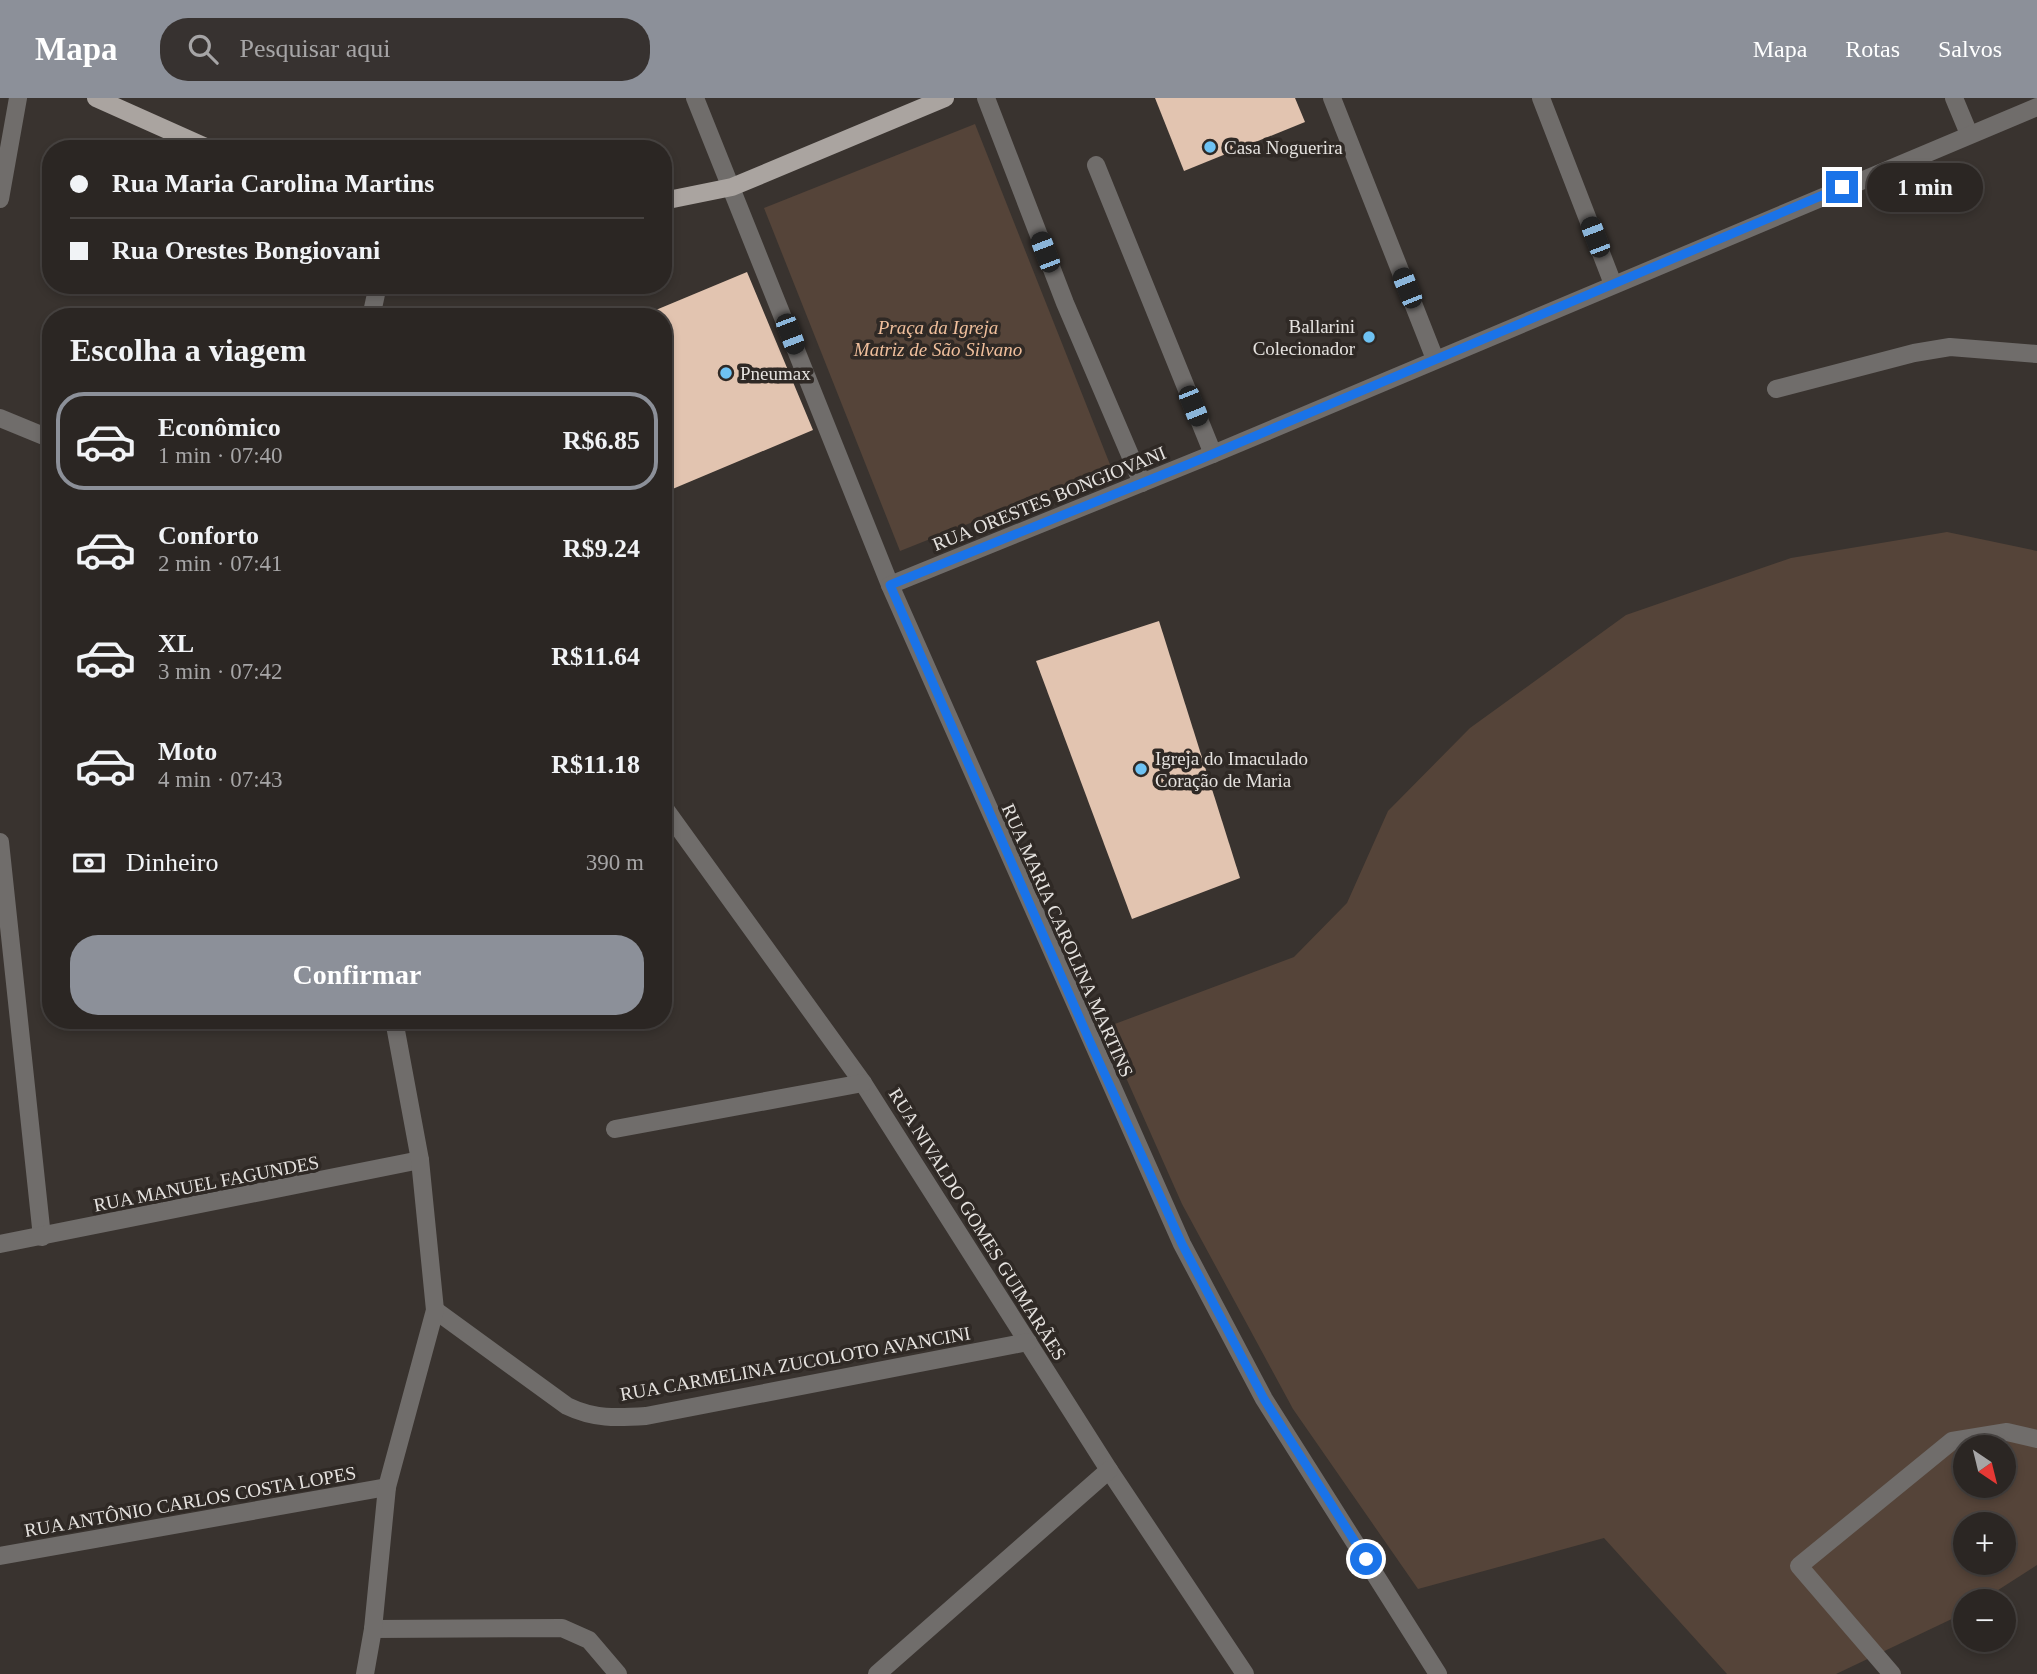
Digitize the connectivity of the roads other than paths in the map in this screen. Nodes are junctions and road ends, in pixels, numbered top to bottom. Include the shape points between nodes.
1 (18, 98) edge
2 (96, 98) edge
3 (695, 98) edge
4 (945, 98) edge
5 (986, 98) edge
6 (1332, 98) edge
7 (1541, 98) edge
8 (1954, 98) edge
9 (2037, 107) edge
10 (1969, 134) junction
11 (189, 140) edge
12 (1096, 165) dead end
13 (732, 187) junction
14 (0, 199) edge
15 (672, 199) edge
16 (1613, 284) junction
17 (2037, 354) edge
18 (1436, 359) junction
19 (1776, 389) dead end
20 (0, 418) edge
21 (42, 435) edge
22 (1213, 454) junction
23 (1142, 483) junction
24 (890, 585) junction
25 (672, 818) edge
26 (0, 842) edge
27 (396, 1029) edge
28 (863, 1083) junction
29 (615, 1129) dead end
30 (420, 1160) junction
31 (42, 1237) junction
32 (0, 1244) edge
33 (435, 1310) junction
34 (1028, 1342) junction
35 (2037, 1439) edge
36 (1109, 1470) junction
37 (387, 1487) junction
38 (0, 1556) edge
39 (373, 1629) junction
40 (365, 1674) edge
41 (618, 1674) edge
42 (877, 1674) edge
43 (1245, 1674) edge
44 (1438, 1674) edge
45 (1892, 1674) edge

1 - 14 street
2 - 11 main road
3 - 13 street, RUA MARIA CAROLINA MARTINS
4 - 13 main road
5 - 23 street via 1065,303
6 - 18 street
7 - 16 street
8 - 10 street
9 - 10 street, RUA ORESTES BONGIOVANI
10 - 16 street, RUA ORESTES BONGIOVANI
12 - 22 street
13 - 15 main road
13 - 24 street, RUA MARIA CAROLINA MARTINS
16 - 18 street, RUA ORESTES BONGIOVANI
17 - 19 street via 1950,347
18 - 22 street, RUA ORESTES BONGIOVANI
20 - 21 street
22 - 23 street, RUA ORESTES BONGIOVANI
23 - 24 street, RUA ORESTES BONGIOVANI
24 - 44 street, RUA MARIA CAROLINA MARTINS via 1182,1244 1264,1399
25 - 28 street, RUA NIVALDO GOMES GUIMARÃES
26 - 31 street
27 - 30 street
28 - 29 street
28 - 34 street, RUA NIVALDO GOMES GUIMARÃES
30 - 31 street, RUA MANUEL FAGUNDES
30 - 33 street
31 - 32 street, RUA MANUEL FAGUNDES
33 - 34 street, RUA CARMELINA ZUCOLOTO AVANCINI via 567,1406 588,1416 609,1418 646,1416
33 - 37 street
34 - 36 street, RUA NIVALDO GOMES GUIMARÃES
35 - 45 street via 2007,1432 1952,1441 1798,1566
36 - 42 street
36 - 43 street, RUA NIVALDO GOMES GUIMARÃES
37 - 38 street, RUA ANTÔNIO CARLOS COSTA LOPES
37 - 39 street
39 - 40 street
39 - 41 street via 562,1628 589,1640

